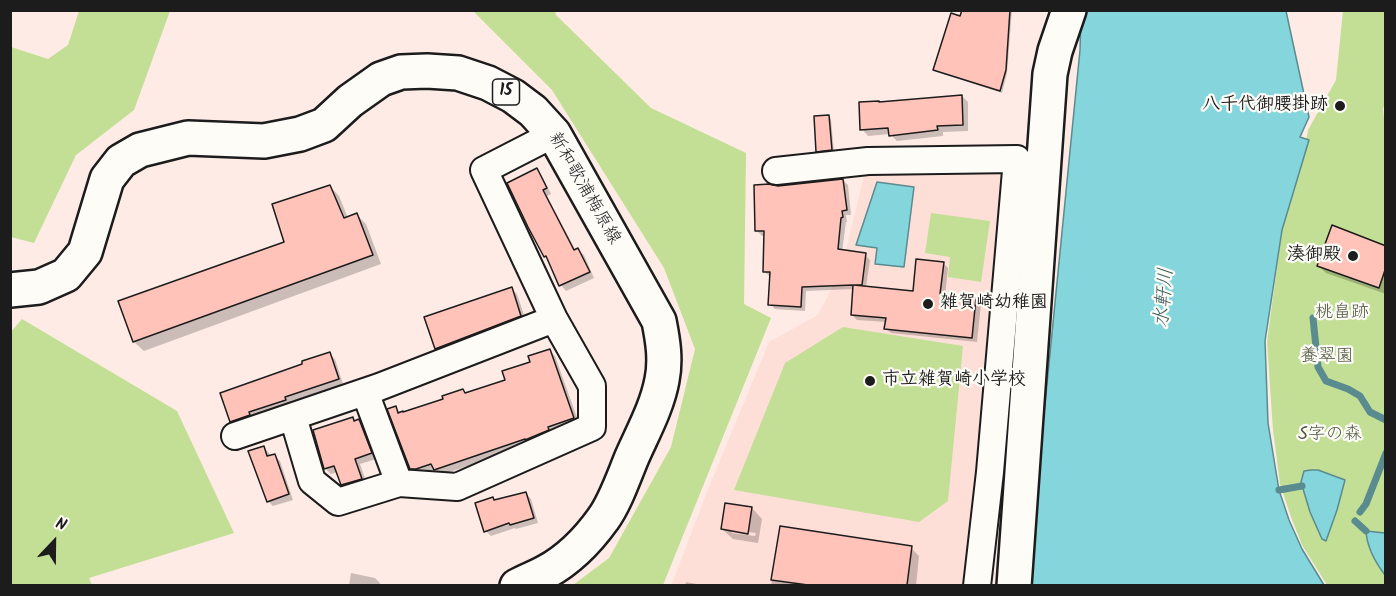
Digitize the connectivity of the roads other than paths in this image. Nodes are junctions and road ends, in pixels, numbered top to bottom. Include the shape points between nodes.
1 (1069, 10) edge
2 (554, 134) junction
3 (776, 171) dead end
4 (10, 290) edge
5 (554, 319) junction
6 (365, 392) junction
7 (293, 417) junction
8 (235, 436) dead end
9 (399, 483) junction
10 (977, 548) junction
11 (1015, 552) junction
12 (517, 585) edge
13 (977, 585) edge
14 (1014, 585) edge

1 - 11 main road via 1050,74
2 - 4 main road, 新和歌浦梅原線 / 15 via 533,111 488,83 458,73 401,72 381,79 324,125 300,134 264,141 188,138 140,150 121,161 107,178 85,252 66,275 39,287
2 - 5 street via 484,170
2 - 12 main road, 新和歌浦梅原線 / 15 via 659,321 664,365 656,401 604,518 566,558
3 - 10 street via 868,161 1017,159 992,449
5 - 6 street
5 - 9 street via 592,386 592,427 458,487
6 - 7 street
6 - 9 street
7 - 8 street
7 - 9 street via 312,481 338,502
10 - 11 street
10 - 13 street
11 - 14 main road

